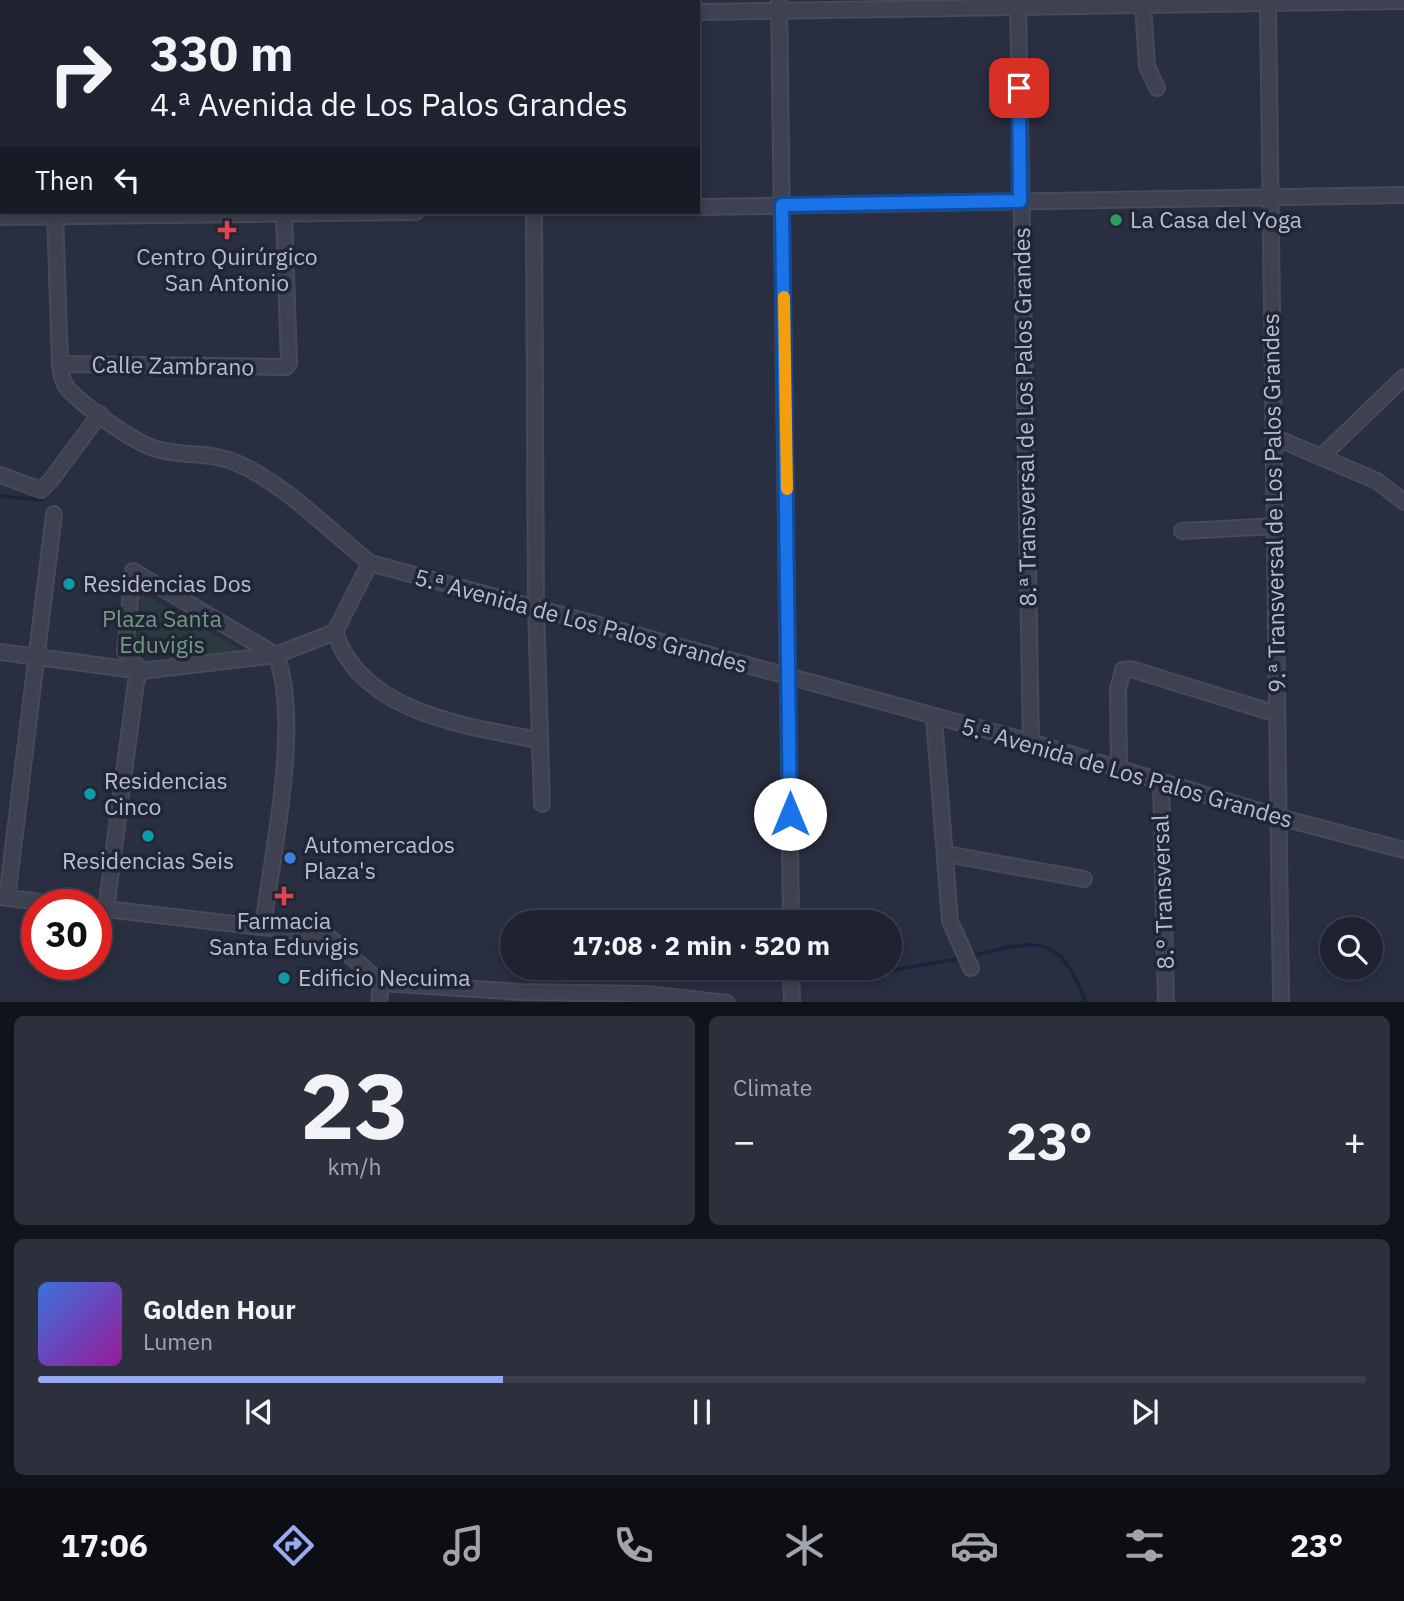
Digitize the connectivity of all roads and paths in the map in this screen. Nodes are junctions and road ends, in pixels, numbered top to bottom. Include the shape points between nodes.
1 (1404, 1) edge
2 (1268, 2) junction
3 (1018, 4) edge
4 (779, 5) edge
5 (1143, 5) junction
6 (700, 12) edge
7 (1157, 88) dead end
8 (1404, 195) edge
9 (1271, 199) junction
10 (1020, 201) junction
11 (782, 205) junction
12 (700, 206) edge
13 (55, 214) edge
14 (284, 214) edge
15 (534, 214) edge
16 (0, 217) edge
17 (60, 365) junction
18 (1404, 377) edge
19 (100, 414) junction
20 (1274, 436) junction
21 (1322, 456) junction
22 (0, 475) edge
23 (1404, 502) edge
24 (54, 514) dead end
25 (1275, 526) junction
26 (1182, 531) dead end
27 (370, 563) junction
28 (536, 608) junction
29 (335, 632) junction
30 (0, 652) edge
31 (276, 655) junction
32 (38, 657) junction
33 (141, 671) junction
34 (790, 679) junction
35 (1277, 714) junction
36 (934, 718) junction
37 (538, 740) junction
38 (1031, 742) junction
39 (1119, 769) junction
40 (1161, 782) junction
41 (542, 804) dead end
42 (1279, 817) junction
43 (1404, 850) edge
44 (946, 854) junction
45 (1084, 879) dead end
46 (104, 889) edge
47 (4, 897) edge
48 (112, 910) edge
49 (791, 910) edge
50 (263, 927) junction
51 (971, 968) dead end
52 (791, 980) edge
53 (381, 983) junction
54 (686, 1000) edge
55 (379, 1002) edge
56 (713, 1002) edge
57 (792, 1002) edge
58 (1166, 1002) edge
59 (1281, 1002) edge

1 - 2 street
2 - 5 street
2 - 9 street, 9.ª Transversal de Los Palos Grandes
3 - 4 street
3 - 5 street
3 - 10 street, 8.ª Transversal de Los Palos Grandes
4 - 6 street
4 - 11 street
5 - 7 street via 1147,66
8 - 9 street
9 - 10 street
9 - 20 street, 9.ª Transversal de Los Palos Grandes
10 - 11 street
10 - 38 street, 8.ª Transversal de Los Palos Grandes
11 - 12 street
11 - 34 street
13 - 14 street
13 - 16 street
13 - 17 street
14 - 17 street, Calle Zambrano via 286,367
15 - 28 street
17 - 19 street, 5.ª Avenida de Los Palos Grandes via 67,389
18 - 21 street
19 - 22 street via 41,490
19 - 27 street, 5.ª Avenida de Los Palos Grandes via 131,438 156,449 221,455 251,469 284,489
20 - 21 street
20 - 25 street, 9.ª Transversal de Los Palos Grandes
21 - 23 street via 1377,481
24 - 32 street
25 - 26 street
25 - 35 street, 9.ª Transversal de Los Palos Grandes
27 - 28 street, 5.ª Avenida de Los Palos Grandes
27 - 29 street
28 - 34 street, 5.ª Avenida de Los Palos Grandes
28 - 37 street
29 - 31 street
29 - 37 street via 353,670 399,701 450,723
30 - 32 street
31 - 33 street
31 - 33 street via 133,570 125,651
31 - 50 street via 285,720 283,792
32 - 33 street
32 - 47 street
33 - 46 street
34 - 36 street, 5.ª Avenida de Los Palos Grandes
34 - 49 street
35 - 39 street via 1131,668 1123,670 1118,689
35 - 42 street, 9.ª Transversal de Los Palos Grandes
36 - 38 street, 5.ª Avenida de Los Palos Grandes
36 - 44 street via 939,820
37 - 41 street
38 - 39 street, 5.ª Avenida de Los Palos Grandes
39 - 40 street, 5.ª Avenida de Los Palos Grandes
40 - 42 street, 5.ª Avenida de Los Palos Grandes
40 - 58 street, 8.° Transversal
42 - 43 street, 5.ª Avenida de Los Palos Grandes
42 - 59 street, 9.ª Transversal de Los Palos Grandes
44 - 45 street
44 - 51 street via 950,921
48 - 50 street
50 - 53 street via 330,938
52 - 57 street
53 - 54 street
53 - 55 street
54 - 56 street

